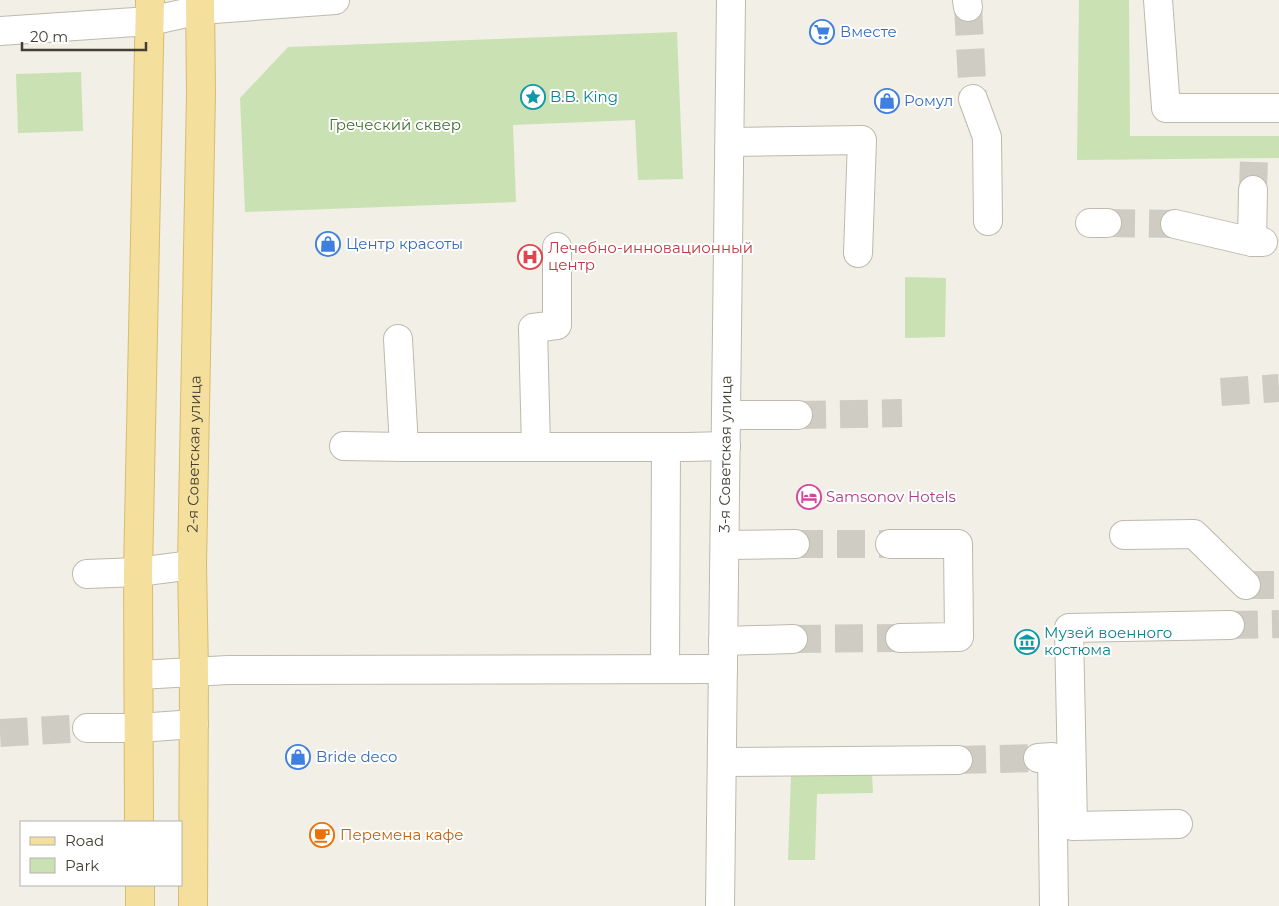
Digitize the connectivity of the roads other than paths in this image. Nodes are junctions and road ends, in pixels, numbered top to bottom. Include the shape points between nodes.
1 (170, 0) edge
2 (335, 0) edge
3 (732, 0) edge
4 (1158, 0) edge
5 (200, 5) edge
6 (150, 11) edge
7 (0, 31) edge
8 (973, 99) tunnel mouth
9 (1279, 108) edge
10 (730, 142) junction
11 (1253, 190) tunnel mouth
12 (988, 221) dead end
13 (1175, 224) tunnel mouth
14 (557, 247) dead end
15 (858, 253) dead end
16 (398, 339) dead end
17 (726, 415) junction
18 (798, 415) tunnel mouth
19 (344, 446) dead end
20 (726, 446) junction
21 (404, 447) junction
22 (536, 447) junction
23 (666, 447) junction
24 (1124, 535) dead end
25 (795, 544) tunnel mouth
26 (890, 544) tunnel mouth
27 (725, 545) junction
28 (192, 565) junction
29 (138, 572) junction
30 (87, 574) dead end
31 (1246, 585) tunnel mouth
32 (1230, 625) tunnel mouth
33 (900, 638) tunnel mouth
34 (793, 639) tunnel mouth
35 (723, 641) junction
36 (665, 669) junction
37 (724, 669) junction
38 (194, 672) junction
39 (139, 675) junction
40 (194, 724) junction
41 (88, 728) tunnel mouth
42 (139, 728) junction
43 (1054, 758) junction
44 (958, 760) tunnel mouth
45 (722, 762) junction
46 (140, 821) edge
47 (1178, 824) dead end
48 (140, 886) edge
49 (140, 906) edge
50 (193, 906) edge
51 (720, 906) edge
52 (1054, 906) edge

1 - 6 street
2 - 5 street
3 - 10 street, 3-я Советская улица
4 - 9 street via 1166,108
5 - 6 street
5 - 28 main road, 2-я Советская улица
6 - 7 street
6 - 29 main road
8 - 12 street via 987,137
10 - 15 street via 862,140
10 - 17 street, 3-я Советская улица
11 - 13 street via 1257,242
14 - 22 street via 557,325 533,328
16 - 21 street
17 - 18 street
17 - 20 street, 3-я Советская улица
19 - 21 street
20 - 23 street
20 - 27 street, 3-я Советская улица
21 - 22 street
22 - 23 street
23 - 36 street
24 - 31 street via 1194,534
25 - 27 street
26 - 33 street via 958,544 959,637
27 - 35 street, 3-я Советская улица
28 - 29 street
28 - 38 main road, 2-я Советская улица
29 - 30 street
29 - 39 main road
32 - 43 street via 1069,628
34 - 35 street
35 - 37 street, 3-я Советская улица
36 - 37 street
36 - 38 street
37 - 45 street, 3-я Советская улица
38 - 39 street
38 - 40 main road, 2-я Советская улица
39 - 42 main road
40 - 42 street
40 - 50 main road, 2-я Советская улица
41 - 42 street
42 - 46 main road
43 - 47 street via 1073,826
43 - 52 street
44 - 45 street
45 - 51 street, 3-я Советская улица
48 - 49 main road

